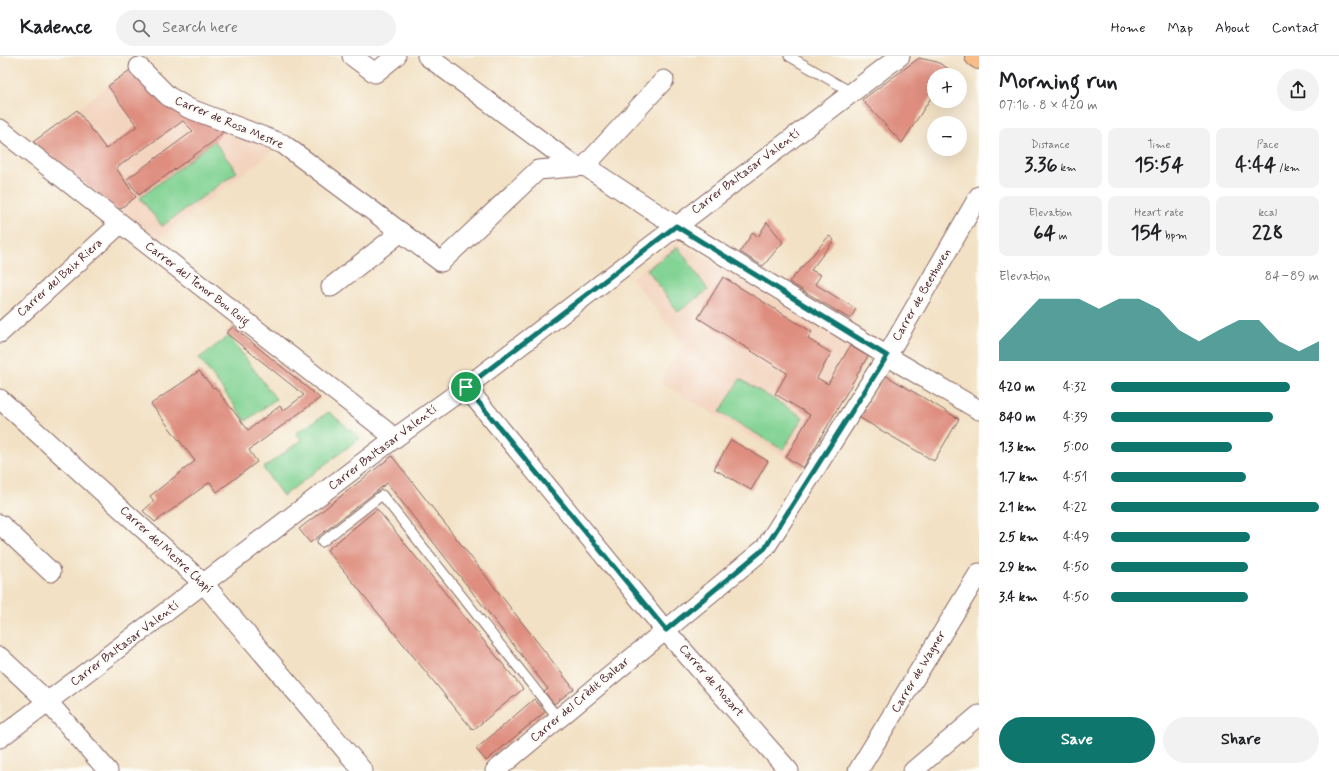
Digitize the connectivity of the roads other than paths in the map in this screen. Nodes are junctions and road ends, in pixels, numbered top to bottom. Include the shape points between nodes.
1 (352, 56) edge
2 (396, 56) edge
3 (427, 56) edge
4 (789, 56) edge
5 (900, 56) edge
6 (976, 56) edge
7 (979, 58) edge
8 (139, 67) dead end
9 (664, 80) dead end
10 (851, 92) junction
11 (0, 129) edge
12 (580, 166) junction
13 (979, 196) edge
14 (120, 224) junction
15 (676, 226) junction
16 (401, 232) junction
17 (331, 287) dead end
18 (0, 333) edge
19 (887, 356) junction
20 (466, 387) junction
21 (0, 399) edge
22 (979, 410) edge
23 (395, 438) junction
24 (0, 524) edge
25 (322, 542) dead end
26 (51, 572) dead end
27 (979, 573) edge
28 (204, 584) junction
29 (666, 630) junction
30 (0, 658) edge
31 (48, 702) junction
32 (979, 715) edge
33 (558, 718) junction
34 (0, 738) edge
35 (499, 770) edge
36 (108, 771) edge
37 (363, 771) edge
38 (789, 771) edge
39 (858, 771) edge
40 (913, 771) edge

1 - 2 street via 375,73
3 - 12 street
4 - 10 lane
5 - 10 street, Carrer Baltasar Valentí
6 - 7 main road
8 - 16 street, Carrer de Rosa Mestre via 168,96 188,108 283,144
9 - 12 street
10 - 15 street, Carrer Baltasar Valentí
11 - 14 street, Carrer del Tenor Bou Roig
12 - 15 street
12 - 16 street, Carrer de Rosa Mestre via 538,170 441,262
13 - 19 street, Carrer de Beethoven
14 - 18 street, Carrer del Baix Riera
14 - 23 street, Carrer del Tenor Bou Roig
15 - 19 street
15 - 20 street, Carrer Baltasar Valentí
16 - 17 street
19 - 22 street
19 - 29 street, Carrer de Beethoven via 765,548
20 - 23 street, Carrer Baltasar Valentí
20 - 29 street, Carrer de Mozart
21 - 28 street, Carrer del Mestre Chapí
23 - 28 street, Carrer Baltasar Valentí
24 - 26 street
25 - 33 lane via 382,495
27 - 39 street, Carrer de Wagner
28 - 31 street, Carrer Baltasar Valentí
28 - 37 street, Carrer del Mestre Chapí
29 - 33 street, Carrer del Crèdit Balear
29 - 38 street, Carrer de Mozart
30 - 31 street
31 - 34 street, Carrer Baltasar Valentí
31 - 36 street
32 - 40 street
33 - 35 street, Carrer del Crèdit Balear

